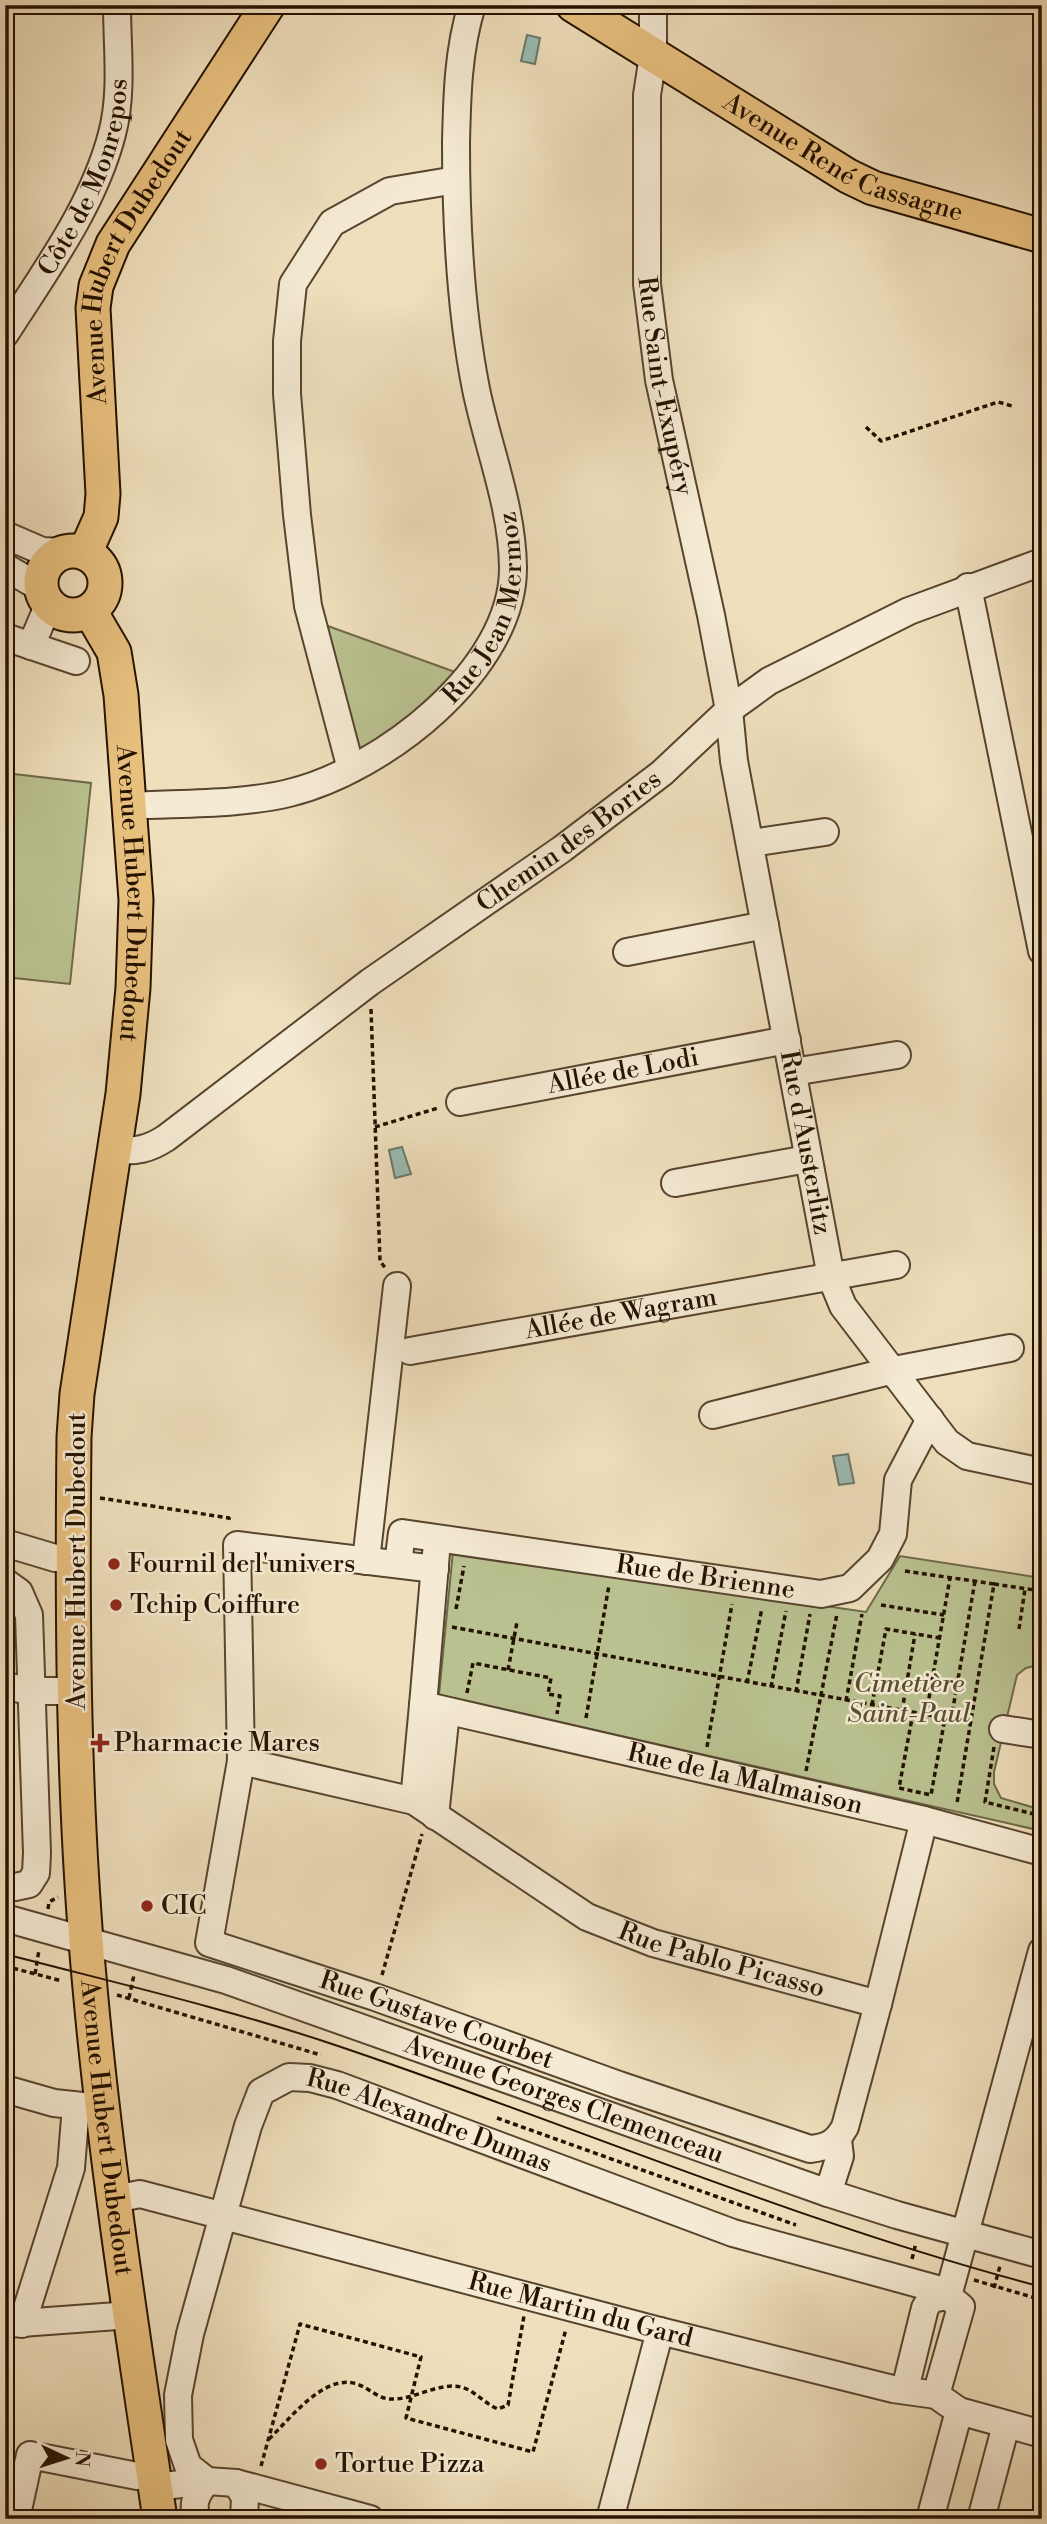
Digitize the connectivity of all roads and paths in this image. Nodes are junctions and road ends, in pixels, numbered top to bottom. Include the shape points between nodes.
1 (117, 5) edge
2 (268, 5) edge
3 (471, 5) edge
4 (573, 5) edge
5 (602, 5) edge
6 (653, 5) edge
7 (653, 47) junction
8 (456, 180) junction
9 (1042, 221) edge
10 (1042, 236) edge
11 (5, 334) edge
12 (1012, 406) dead end
13 (866, 427) dead end
14 (5, 535) edge
15 (74, 553) junction
16 (1042, 562) edge
17 (5, 567) edge
18 (968, 587) junction
19 (43, 593) junction
20 (90, 611) junction
21 (5, 637) edge
22 (31, 646) junction
23 (76, 661) dead end
24 (729, 710) junction
25 (351, 769) junction
26 (129, 806) junction
27 (825, 832) dead end
28 (751, 843) junction
29 (765, 925) junction
30 (1042, 951) edge
31 (627, 952) dead end
32 (370, 982) junction
33 (787, 1041) junction
34 (897, 1055) dead end
35 (793, 1072) junction
36 (460, 1102) joint
37 (375, 1127) junction
38 (116, 1150) junction
39 (807, 1159) junction
40 (675, 1183) dead end
41 (896, 1265) dead end
42 (831, 1276) junction
43 (397, 1286) joint
44 (1010, 1348) dead end
45 (410, 1351) dead end
46 (894, 1370) junction
47 (713, 1415) dead end
48 (930, 1419) junction
49 (1042, 1472) edge
50 (73, 1494) junction
51 (438, 1538) junction
52 (5, 1543) edge
53 (237, 1545) junction
54 (74, 1556) junction
55 (366, 1561) junction
56 (465, 1561) dead end
57 (398, 1564) junction
58 (435, 1569) junction
59 (905, 1571) dead end
60 (950, 1578) junction
61 (975, 1581) junction
62 (5, 1582) edge
63 (609, 1583) dead end
64 (994, 1584) junction
65 (1025, 1589) junction
66 (1042, 1591) edge
67 (733, 1599) dead end
68 (763, 1599) dead end
69 (788, 1602) dead end
70 (881, 1605) dead end
71 (811, 1609) dead end
72 (837, 1613) dead end
73 (862, 1614) dead end
74 (944, 1615) junction
75 (517, 1622) dead end
76 (1018, 1629) dead end
77 (915, 1634) junction
78 (940, 1638) junction
79 (514, 1640) junction
80 (597, 1656) junction
81 (508, 1670) junction
82 (719, 1678) junction
83 (747, 1683) junction
84 (771, 1687) junction
85 (18, 1688) edge
86 (76, 1691) junction
87 (796, 1692) junction
88 (467, 1693) dead end
89 (820, 1696) junction
90 (845, 1701) junction
91 (872, 1705) junction
92 (434, 1709) junction
93 (902, 1711) junction
94 (913, 1713) junction
95 (556, 1715) dead end
96 (926, 1715) junction
97 (945, 1718) junction
98 (951, 1720) junction
99 (585, 1722) dead end
100 (972, 1723) junction
101 (999, 1735) joint
102 (1042, 1735) edge
103 (706, 1747) dead end
104 (241, 1761) junction
105 (806, 1773) dead end
106 (957, 1803) dead end
107 (425, 1809) junction
108 (1042, 1816) edge
109 (924, 1820) junction
110 (1042, 1852) edge
111 (5, 1885) edge
112 (5, 1918) edge
113 (86, 1940) junction
114 (1042, 1951) edge
115 (375, 1997) junction
116 (878, 2004) junction
117 (1031, 2036) edge
118 (5, 2089) edge
119 (89, 2106) junction
120 (838, 2140) junction
121 (828, 2193) junction
122 (115, 2199) junction
123 (222, 2215) junction
124 (964, 2235) junction
125 (1042, 2255) edge
126 (948, 2294) junction
127 (528, 2296) junction
128 (572, 2308) junction
129 (131, 2315) junction
130 (14, 2324) edge
131 (660, 2331) junction
132 (905, 2389) junction
133 (412, 2395) junction
134 (936, 2395) junction
135 (959, 2411) junction
136 (1006, 2425) junction
137 (1042, 2434) edge
138 (268, 2441) junction
139 (207, 2481) junction
140 (246, 2486) junction
141 (156, 2492) edge
142 (16, 2519) edge
143 (197, 2519) edge
144 (244, 2519) edge
145 (370, 2519) edge
146 (610, 2519) edge
147 (930, 2519) edge
148 (981, 2519) edge

1 - 11 street, Côte de Monrepos via 118,88 112,134 88,198
2 - 15 main road, Avenue Hubert Dubedout via 113,244 96,286 93,348 103,494 101,517
3 - 8 street, Rue Jean Mermoz via 457,85
4 - 7 main road, Avenue René Cassagne
5 - 7 main road, Avenue René Cassagne
6 - 7 street, Rue Saint-Exupéry
7 - 9 main road, Avenue René Cassagne via 855,163 943,194
7 - 10 main road, Avenue René Cassagne via 871,187
7 - 24 street, Rue Saint-Exupéry via 647,95 648,284 659,380
8 - 25 street, Rue Jean Mermoz via 458,252 476,389 509,518 510,594 503,619 467,680 411,731
8 - 25 street via 390,191 332,223 293,284 287,394 308,606
12 - 13 path via 998,402 881,441
14 - 15 street via 42,551
15 - 19 main road via 48,562 41,579
15 - 20 main road via 100,566 105,586
16 - 18 street, Chemin des Bories
17 - 19 street
18 - 24 street, Chemin des Bories via 908,611 769,681
18 - 30 street
19 - 20 main road via 60,613
19 - 22 street via 45,613
20 - 26 main road, Avenue Hubert Dubedout via 114,652
21 - 22 street
22 - 23 street
24 - 28 street, Rue d'Austerlitz
24 - 32 street, Chemin des Bories via 662,773 573,841
25 - 26 street, Rue Jean Mermoz via 289,794
26 - 38 main road, Avenue Hubert Dubedout via 136,900 133,988
27 - 28 street
28 - 29 street, Rue d'Austerlitz
29 - 31 street
29 - 33 street, Rue d'Austerlitz
32 - 37 path
32 - 38 street, Chemin des Bories via 166,1138 142,1150
33 - 35 street, Rue d'Austerlitz
33 - 36 street, Allée de Lodi
34 - 35 street
35 - 39 street, Rue d'Austerlitz
36 - 37 path
37 - 43 path via 380,1261
38 - 50 main road, Avenue Hubert Dubedout via 77,1394
39 - 40 street
39 - 42 street, Rue d'Austerlitz
41 - 42 street, Allée de Wagram
42 - 45 street, Allée de Wagram
42 - 46 street, Rue d'Austerlitz via 844,1306
43 - 55 street
44 - 46 street
46 - 47 street
46 - 48 street, Rue d'Austerlitz
48 - 49 street, Rue d'Austerlitz via 947,1442 967,1456
48 - 51 street, Rue de Brienne via 898,1480 893,1534 880,1559 850,1588 821,1594
50 - 53 path via 229,1518
50 - 54 main road, Avenue Hubert Dubedout
51 - 57 street, Rue de Brienne via 402,1533
51 - 58 street
52 - 54 street via 55,1558
53 - 55 street
53 - 104 street
54 - 86 main road, Avenue Hubert Dubedout
55 - 57 street
56 - 79 path via 452,1629
57 - 58 street
58 - 92 street
59 - 60 path
60 - 61 path
60 - 74 path
61 - 64 path
61 - 98 path
62 - 85 street via 19,1592 29,1615
63 - 80 path
64 - 65 path
64 - 100 path
65 - 66 path
65 - 76 path
67 - 82 path
68 - 83 path
69 - 84 path
70 - 74 path
71 - 87 path
72 - 89 path
73 - 90 path
74 - 78 path
75 - 79 path
77 - 78 path
77 - 91 path via 886,1629
77 - 93 path
78 - 96 path
79 - 80 path
79 - 81 path
80 - 82 path
80 - 99 path
81 - 88 path via 473,1663
81 - 95 path via 551,1678 548,1693 560,1696
82 - 83 path
82 - 103 path
83 - 84 path
84 - 87 path
85 - 86 street
85 - 111 street via 36,1873 29,1884
86 - 113 main road, Avenue Hubert Dubedout
87 - 89 path
89 - 90 path
89 - 105 path
90 - 91 path
91 - 93 path
92 - 107 street
92 - 109 street, Rue de la Malmaison
93 - 94 path
94 - 96 path
94 - 97 path via 899,1788 931,1795
96 - 97 path
97 - 98 path
98 - 100 path
100 - 106 path
101 - 102 street
101 - 108 path via 985,1802
104 - 107 street
104 - 115 street, Rue Gustave Courbet via 209,1942
107 - 115 path
107 - 116 street, Rue Pablo Picasso via 587,1917 653,1943
109 - 110 street, Rue de la Malmaison
109 - 116 street
112 - 113 street, Avenue Georges Clemenceau
113 - 119 main road, Avenue Hubert Dubedout
113 - 121 street, Avenue Georges Clemenceau via 226,1980
114 - 117 street
115 - 120 street, Rue Gustave Courbet via 787,2143 810,2149 826,2148
116 - 120 street
117 - 124 street
118 - 119 street
119 - 122 main road, Avenue Hubert Dubedout
119 - 130 street
120 - 121 street via 840,2156
121 - 124 street, Avenue Georges Clemenceau
122 - 123 street, Rue Martin du Gard via 140,2194
122 - 129 main road, Avenue Hubert Dubedout
123 - 126 street, Rue Alexandre Dumas via 261,2092 289,2077 310,2078 733,2233
123 - 127 street, Rue Martin du Gard
123 - 139 street, Rue Alexandre Dumas via 178,2395 179,2440 188,2466
124 - 125 street, Avenue Georges Clemenceau
124 - 126 street
126 - 132 street via 932,2299 925,2308
126 - 134 street via 961,2307
127 - 128 street, Rue Martin du Gard
127 - 133 path via 508,2405 498,2409 462,2387
128 - 131 street, Rue Martin du Gard
128 - 133 path via 533,2452 406,2418
129 - 130 street
129 - 141 main road, Avenue Hubert Dubedout
131 - 132 street, Rue Martin du Gard
131 - 146 street
132 - 134 street, Rue Martin du Gard
133 - 138 path via 383,2399 356,2384 340,2383 320,2392
133 - 138 path via 421,2357 300,2324
134 - 135 street, Rue Martin du Gard
135 - 136 street, Rue Martin du Gard
135 - 147 street
136 - 137 street, Rue Martin du Gard
136 - 148 street
138 - 140 path
139 - 140 street
139 - 141 street
139 - 143 street via 197,2493
140 - 144 street
140 - 145 street
141 - 142 street via 137,2476 30,2455

